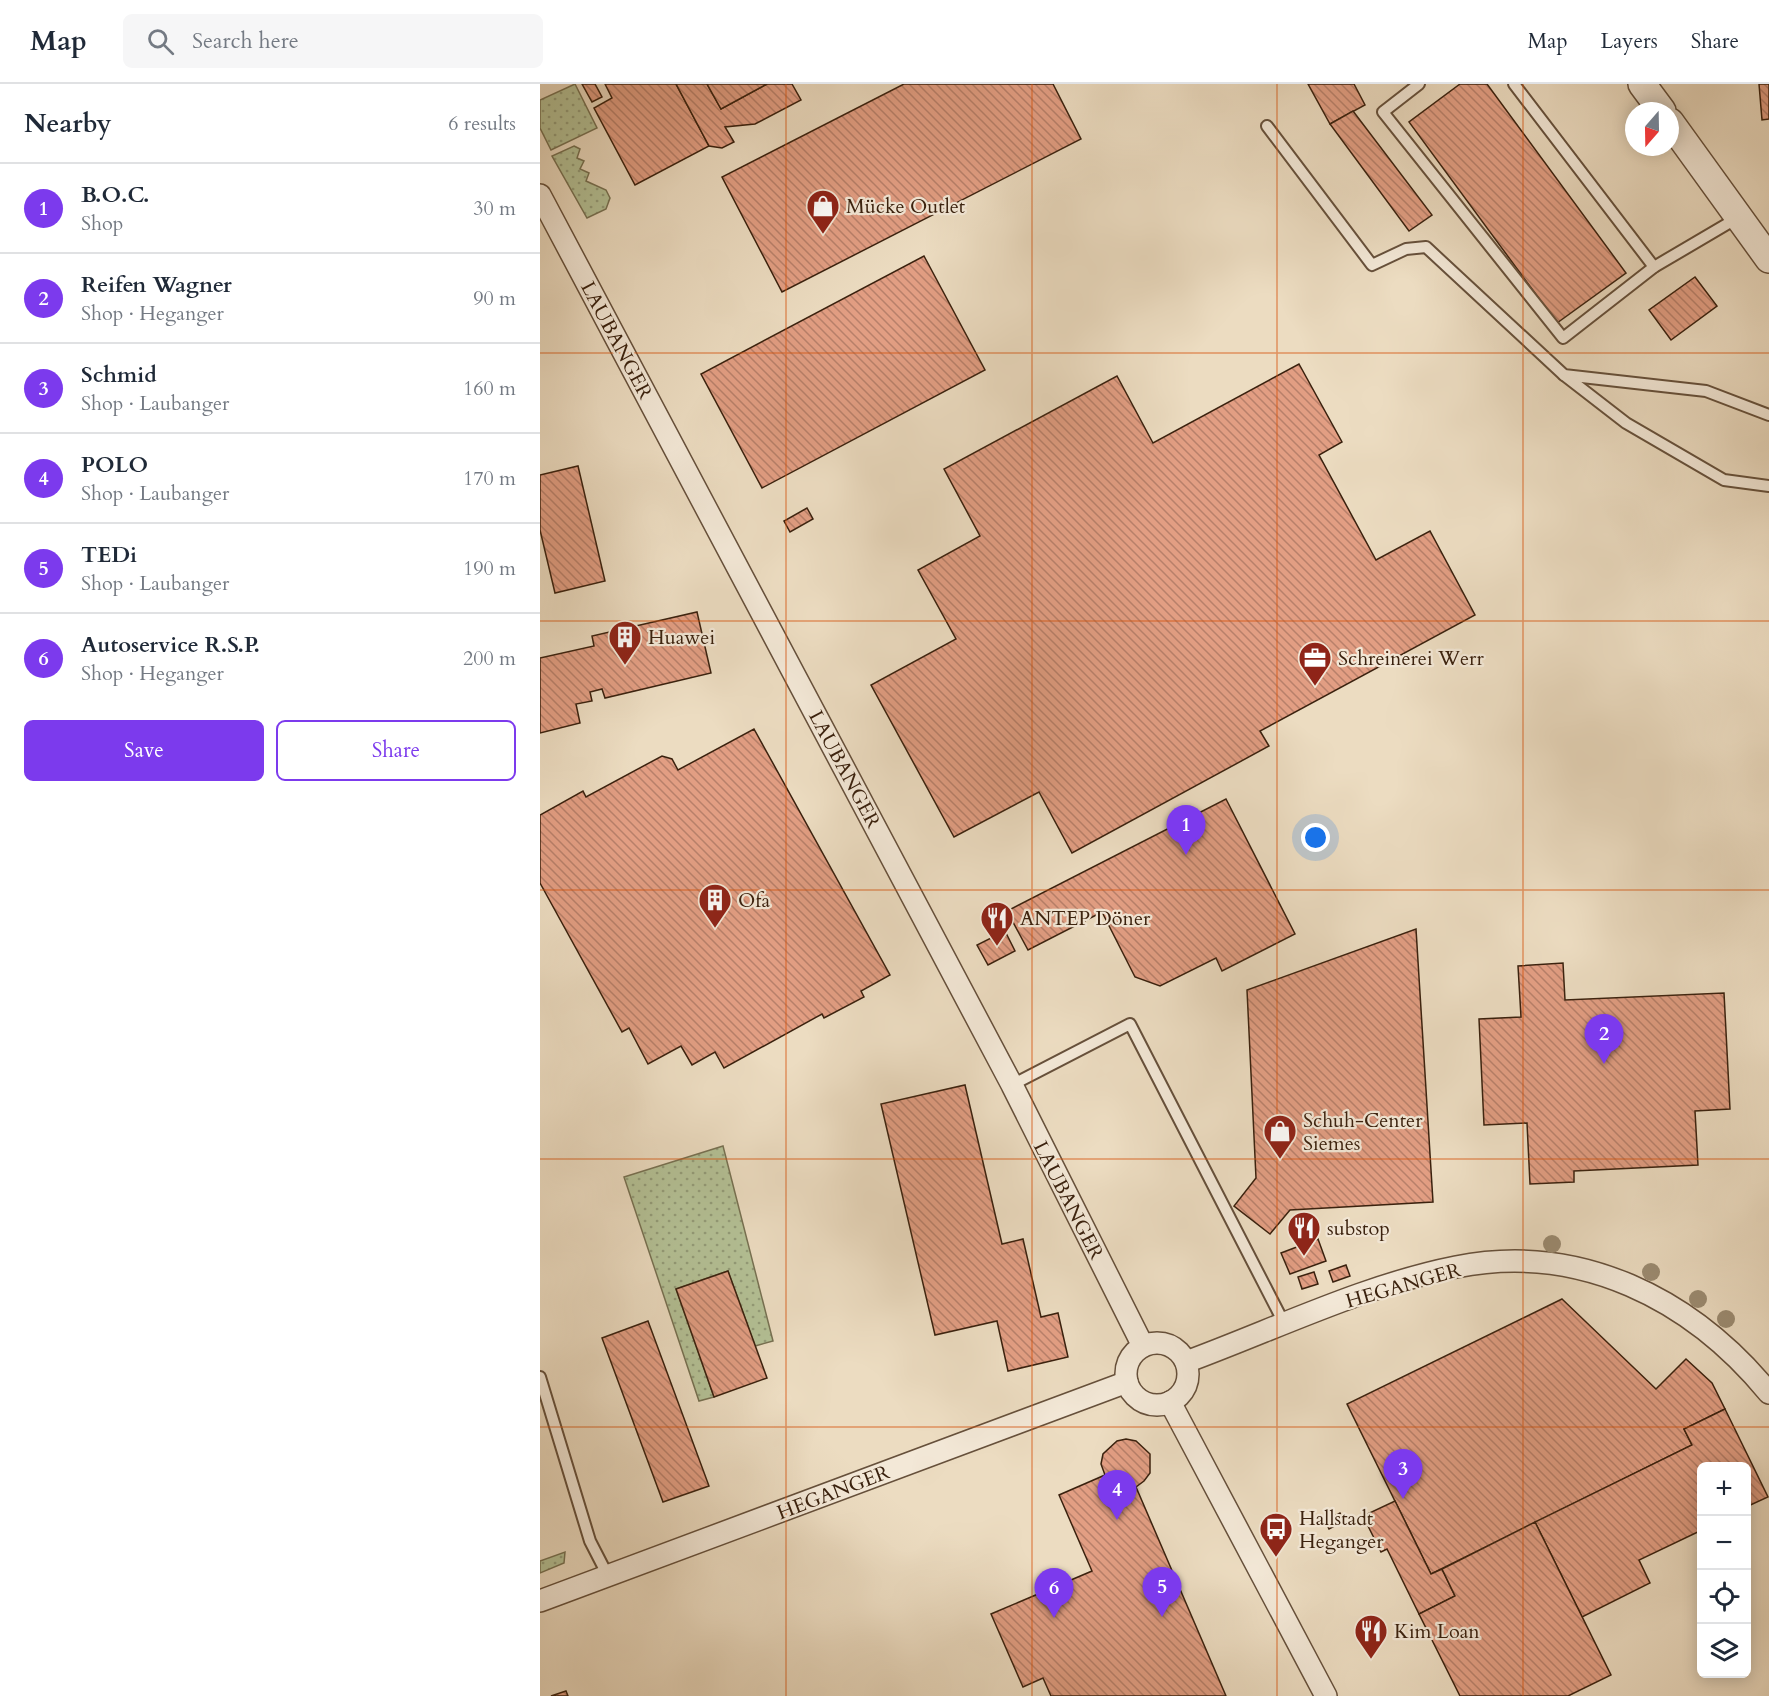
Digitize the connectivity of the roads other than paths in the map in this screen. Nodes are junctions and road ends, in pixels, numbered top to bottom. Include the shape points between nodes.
1 (1419, 84) edge
2 (1514, 84) edge
3 (1642, 84) edge
4 (1655, 102) edge
5 (1267, 126) dead end
6 (1679, 134) edge
7 (540, 195) edge
8 (1739, 217) junction
9 (1769, 259) edge
10 (1654, 267) junction
11 (1564, 375) junction
12 (1769, 415) edge
13 (1769, 486) edge
14 (1012, 1085) junction
15 (1285, 1325) junction
16 (1143, 1346) junction
17 (1185, 1362) junction
18 (540, 1377) edge
19 (1127, 1382) junction
20 (1769, 1393) edge
21 (1170, 1402) junction
22 (609, 1576) junction
23 (540, 1601) edge
24 (1326, 1696) edge

1 - 10 lane via 1383,112 1563,338
2 - 10 lane
3 - 4 street
5 - 11 lane via 1372,265 1406,249 1426,247
6 - 8 street
7 - 14 street, LAUBANGER
8 - 9 street
8 - 10 lane
11 - 12 lane via 1706,391
11 - 13 lane via 1626,423 1724,480
14 - 15 lane via 1130,1024
14 - 16 street, LAUBANGER
15 - 17 street, HEGANGER
15 - 20 street, HEGANGER via 1350,1299 1457,1267 1498,1262 1557,1264 1597,1272 1651,1293 1725,1345
16 - 17 street via 1160,1343 1172,1347
16 - 19 street via 1127,1365
17 - 21 street via 1187,1381
18 - 22 lane via 590,1542
19 - 21 street via 1137,1398 1149,1404
19 - 22 street, HEGANGER
21 - 24 street
22 - 23 street, HEGANGER

